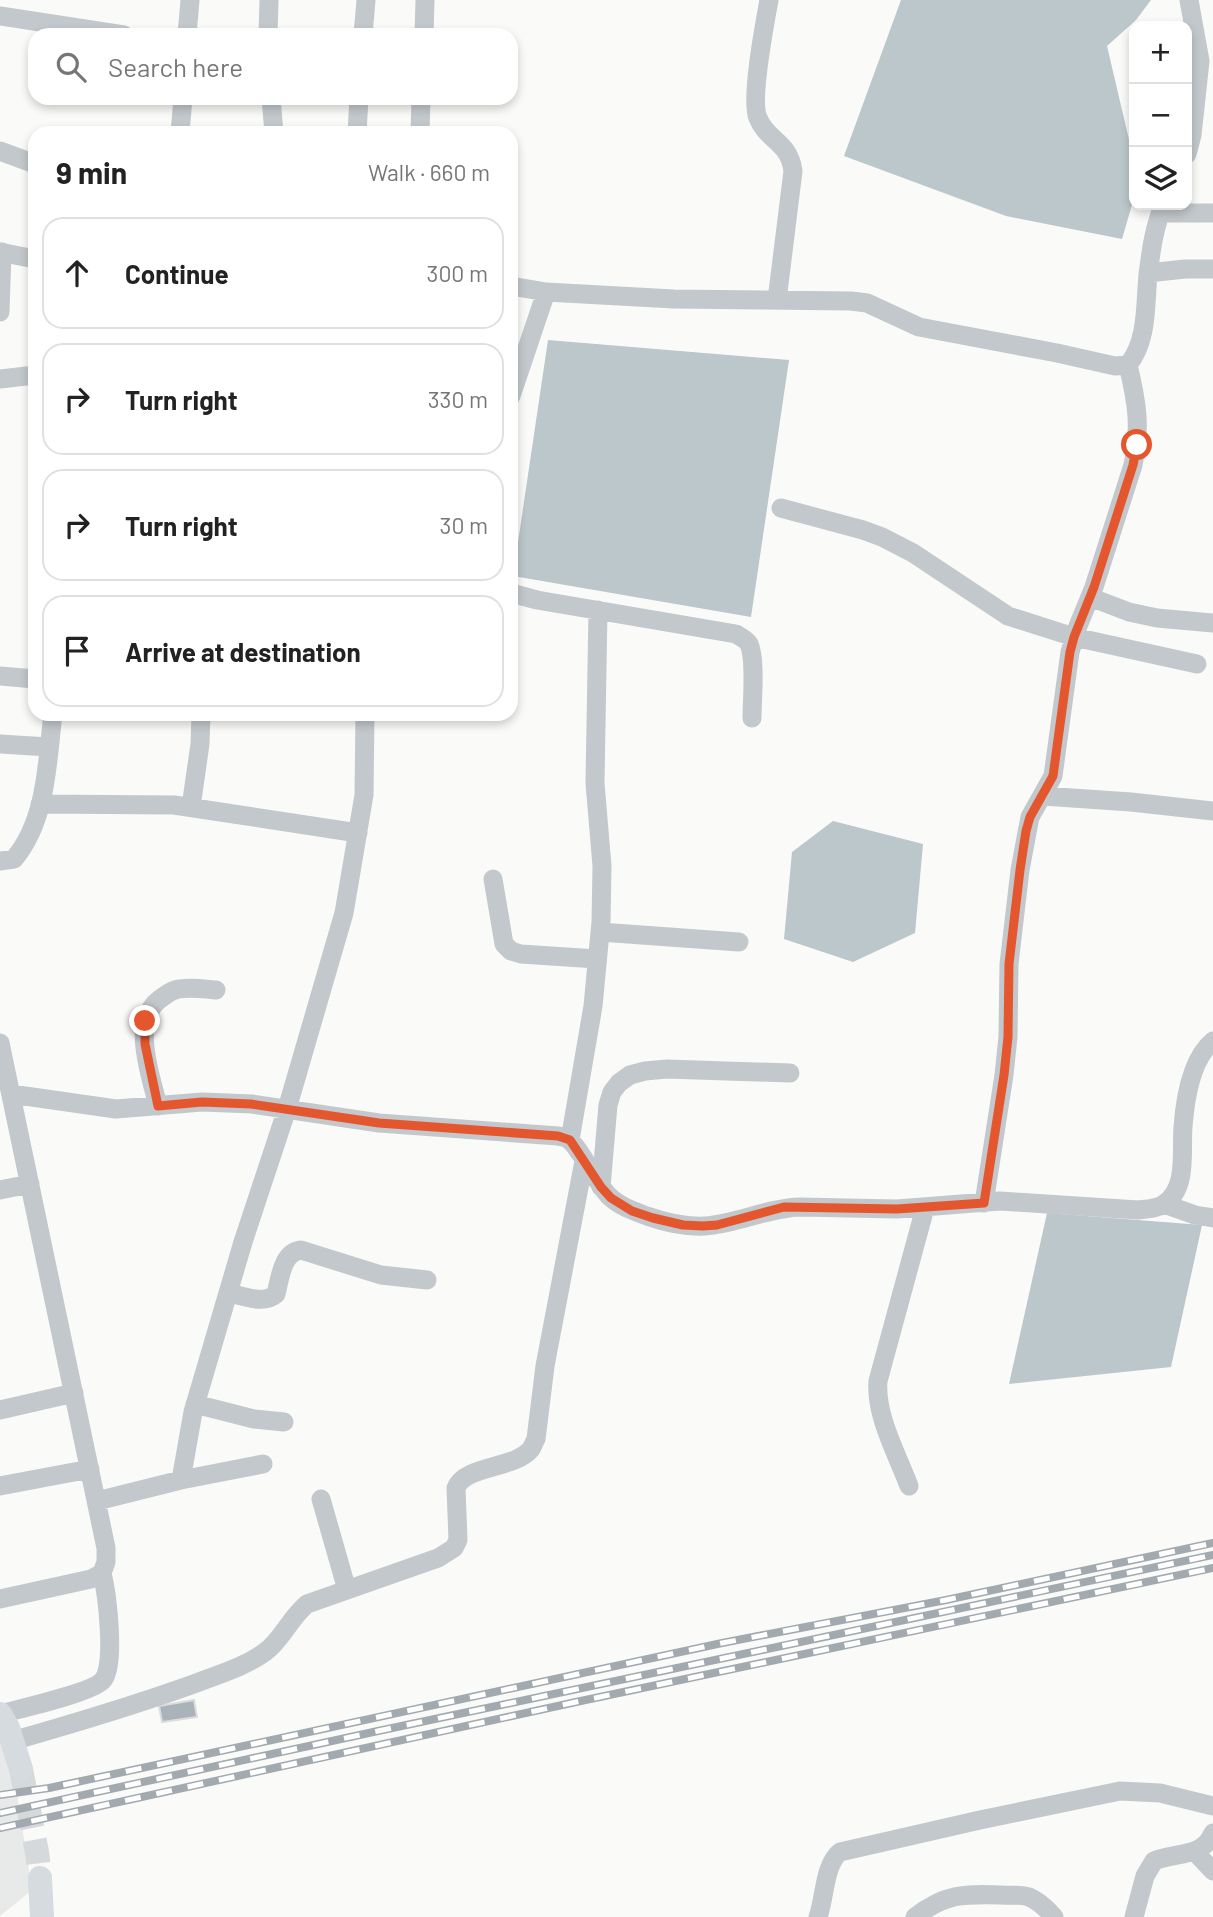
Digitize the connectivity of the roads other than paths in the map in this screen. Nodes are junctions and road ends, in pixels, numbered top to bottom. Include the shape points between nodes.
1 (190, 0) edge
2 (269, 0) edge
3 (366, 0) edge
4 (425, 0) edge
5 (769, 0) edge
6 (1189, 0) edge
7 (0, 16) edge
8 (78, 28) edge
9 (188, 28) edge
10 (268, 28) edge
11 (364, 28) edge
12 (424, 28) edge
13 (1205, 85) edge
14 (182, 105) edge
15 (272, 105) edge
16 (359, 105) edge
17 (421, 105) edge
18 (181, 126) edge
19 (273, 126) edge
20 (357, 126) edge
21 (420, 126) edge
22 (1189, 147) edge
23 (0, 151) edge
24 (28, 161) edge
25 (1162, 210) edge
26 (1175, 210) edge
27 (1213, 213) edge
28 (1, 252) edge
29 (28, 258) edge
30 (1213, 269) edge
31 (1148, 273) junction
32 (518, 287) edge
33 (547, 292) junction
34 (777, 300) junction
35 (0, 312) edge
36 (1128, 365) junction
37 (28, 376) edge
38 (518, 376) edge
39 (0, 379) edge
40 (781, 509) dead end
41 (518, 595) edge
42 (1090, 597) junction
43 (598, 610) junction
44 (1213, 623) edge
45 (1074, 637) junction
46 (1197, 664) dead end
47 (0, 676) edge
48 (28, 678) edge
49 (752, 718) dead end
50 (52, 721) edge
51 (201, 721) edge
52 (365, 721) edge
53 (0, 744) edge
54 (49, 747) junction
55 (1042, 796) junction
56 (40, 804) junction
57 (191, 807) junction
58 (1213, 811) edge
59 (358, 833) junction
60 (0, 860) edge
61 (493, 879) dead end
62 (600, 932) junction
63 (739, 942) dead end
64 (597, 959) junction
65 (216, 990) dead end
66 (1213, 1041) edge
67 (0, 1043) edge
68 (790, 1073) dead end
69 (158, 1106) junction
70 (9, 1107) edge
71 (288, 1108) junction
72 (570, 1140) junction
73 (584, 1161) junction
74 (30, 1184) junction
75 (601, 1187) junction
76 (0, 1190) edge
77 (984, 1203) junction
78 (1164, 1204) junction
79 (925, 1208) junction
80 (1213, 1218) edge
81 (427, 1280) dead end
82 (229, 1293) junction
83 (74, 1393) junction
84 (195, 1404) junction
85 (0, 1410) edge
86 (284, 1422) dead end
87 (263, 1464) dead end
88 (90, 1469) junction
89 (181, 1479) junction
90 (0, 1486) edge
91 (909, 1486) dead end
92 (321, 1499) dead end
93 (97, 1501) junction
94 (103, 1573) junction
95 (347, 1590) junction
96 (0, 1599) edge
97 (0, 1714) edge
98 (12, 1741) junction
99 (21, 1769) tunnel mouth
100 (1213, 1806) edge
101 (1213, 1833) edge
102 (1195, 1852) junction
103 (1213, 1871) edge
104 (40, 1878) tunnel mouth
105 (42, 1917) edge
106 (818, 1917) edge
107 (915, 1917) edge
108 (1054, 1917) edge
109 (1134, 1917) edge

1 - 9 street
2 - 10 street
3 - 11 street
4 - 12 street
5 - 34 street via 755,104 761,124 788,151 793,171
6 - 13 street
7 - 8 street
13 - 22 street
14 - 18 street
15 - 19 street
16 - 20 street
17 - 21 street
23 - 24 street
25 - 31 street
26 - 27 street
28 - 29 street
28 - 35 street
30 - 31 street
31 - 36 street via 1143,328 1136,355
32 - 33 street
33 - 34 street
33 - 38 street
34 - 36 street via 867,303 919,327
36 - 42 street via 1138,413 1137,445
37 - 39 street
40 - 45 street via 882,537 1008,617
41 - 43 street
42 - 44 street via 1157,618
42 - 45 street
43 - 49 street via 745,639 750,646
43 - 62 street via 594,782 602,866
45 - 46 street
45 - 55 street via 1053,776
47 - 48 street
50 - 54 street
51 - 57 street
52 - 59 street via 364,795
53 - 54 street
54 - 56 street
55 - 58 street
55 - 77 street via 1030,817 1020,870 1009,964 1004,1075
56 - 57 street
56 - 60 street via 20,851 14,859
57 - 59 street
59 - 71 street via 344,914
61 - 64 street via 504,944 511,951
62 - 63 street
62 - 64 street
64 - 72 street
65 - 69 street via 170,991 147,1013 145,1044
66 - 78 street via 1202,1054 1190,1084 1181,1177
67 - 70 street
68 - 75 street via 667,1069 630,1075 612,1092 608,1105
69 - 70 street
69 - 71 street via 202,1102
70 - 74 street
71 - 72 street via 379,1123 545,1133
71 - 82 street
72 - 73 street
73 - 75 street
73 - 95 street via 531,1450 458,1482 458,1540 448,1553
74 - 76 street
74 - 83 street
75 - 79 street via 632,1211 703,1226 784,1207
77 - 78 street via 1022,1201 1138,1210
77 - 79 street
78 - 80 street
79 - 91 street via 877,1381 879,1410
81 - 82 street via 381,1275 301,1250 288,1255 272,1298
82 - 84 street
83 - 85 street
83 - 88 street
84 - 86 street
84 - 89 street
87 - 89 street
88 - 90 street
88 - 93 street
89 - 93 street
92 - 95 street
93 - 94 street via 106,1548
94 - 96 street
94 - 97 street via 109,1665 102,1682
95 - 98 street via 307,1604 275,1644 235,1668 139,1704
97 - 98 main road
98 - 99 main road
100 - 106 street via 1160,1793 1120,1791 840,1852 832,1861
101 - 102 street
102 - 103 street
102 - 109 street via 1154,1861
104 - 105 main road
107 - 108 street via 949,1897 970,1894 1027,1896

